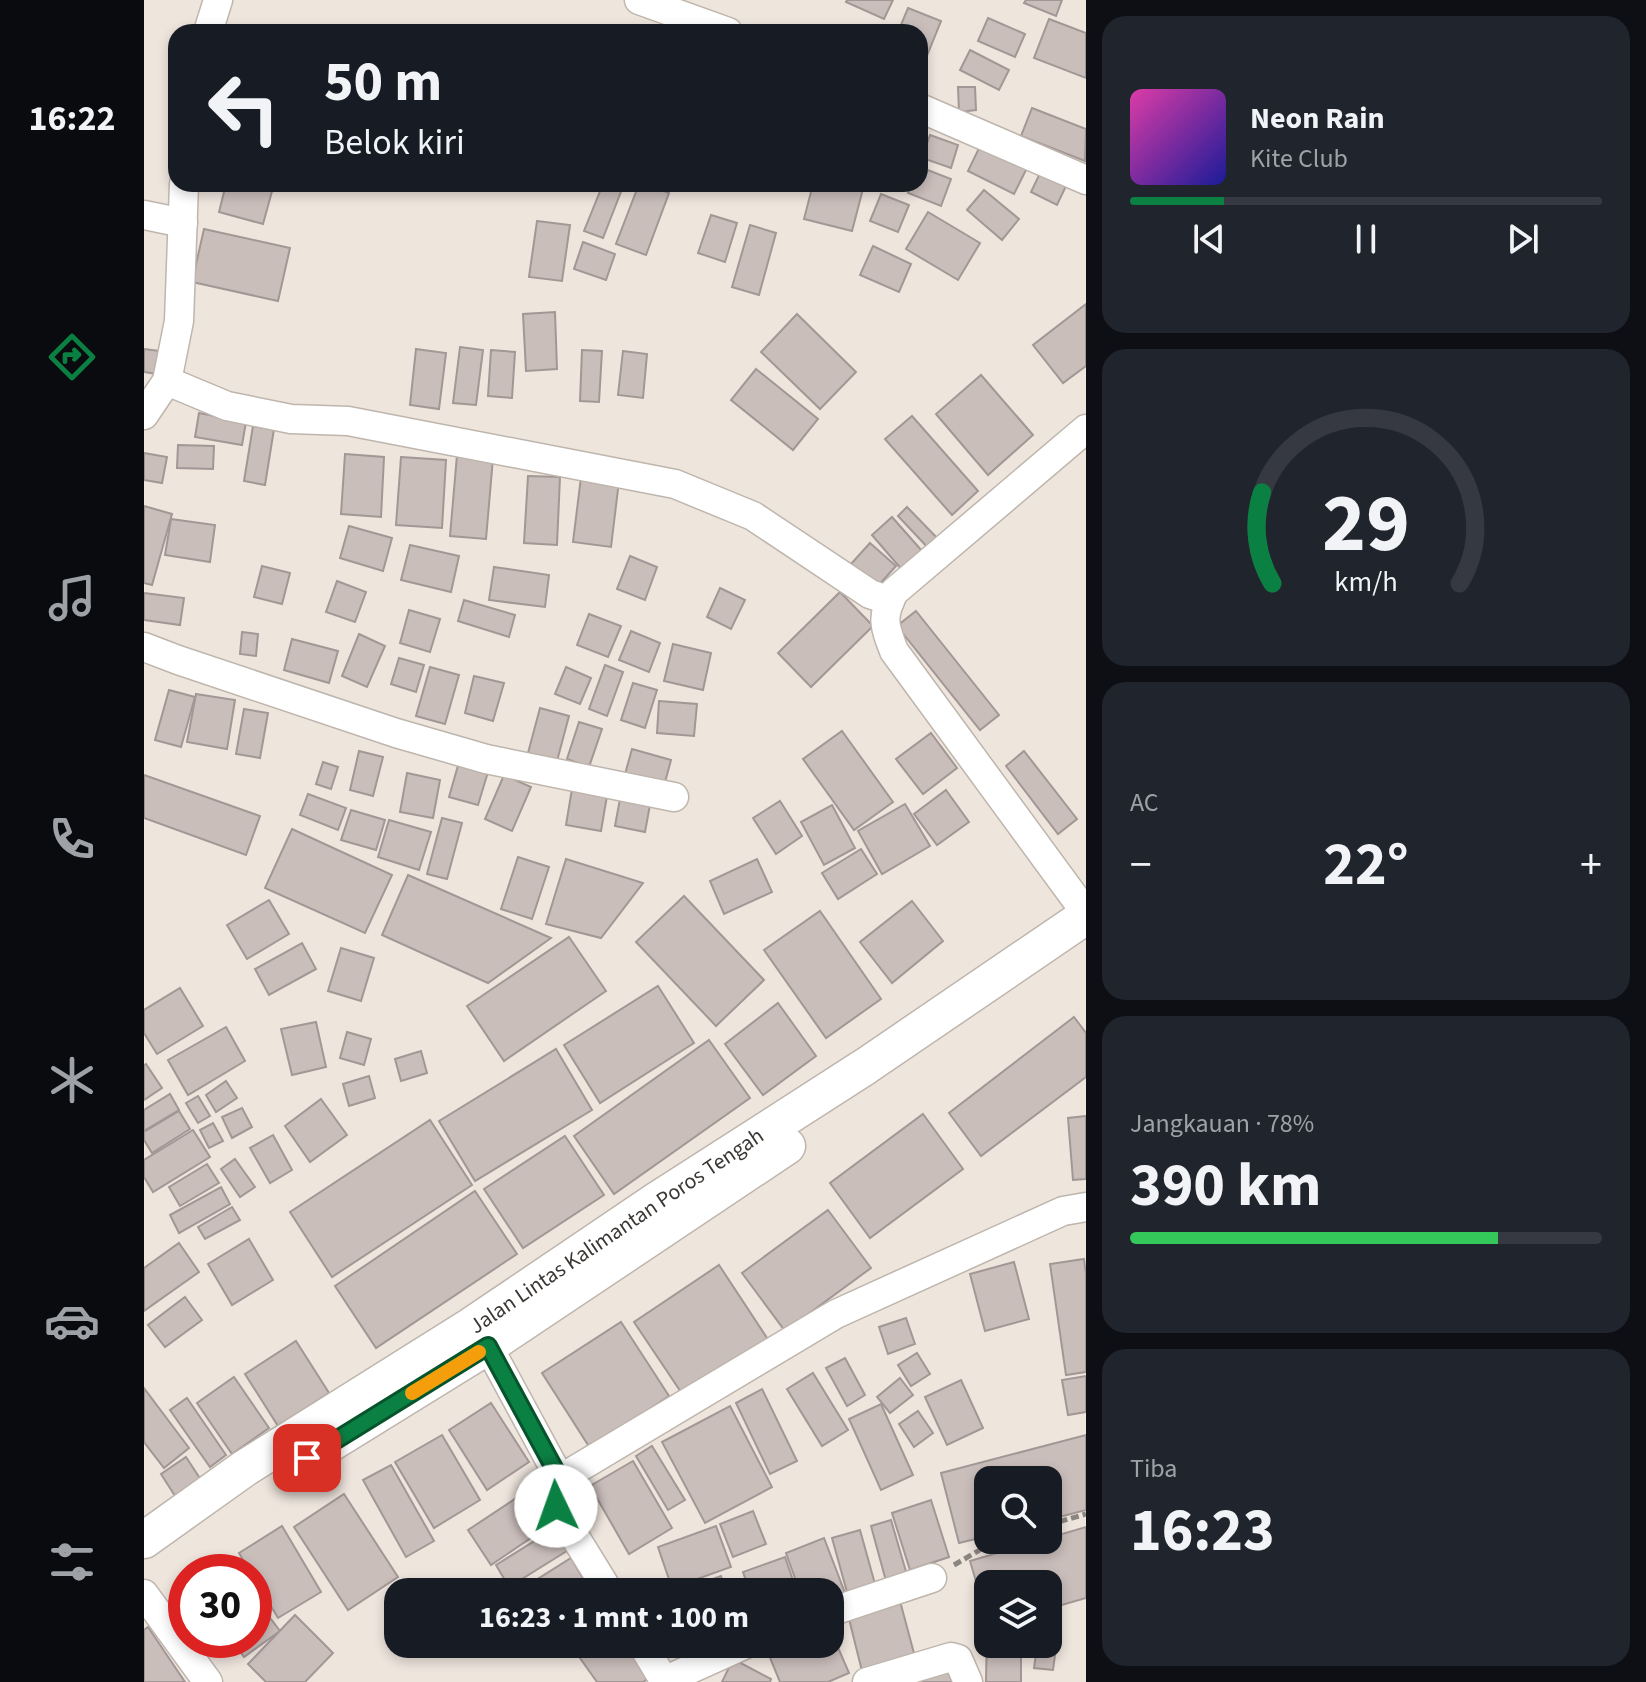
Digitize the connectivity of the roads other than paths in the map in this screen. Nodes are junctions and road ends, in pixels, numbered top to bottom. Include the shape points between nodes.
1 (218, 0) edge
2 (639, 0) edge
3 (210, 24) edge
4 (706, 24) edge
5 (928, 111) edge
6 (1086, 180) edge
7 (184, 192) edge
8 (144, 215) edge
9 (183, 223) junction
10 (167, 381) junction
11 (144, 415) edge
12 (1086, 429) edge
13 (890, 601) junction
14 (144, 647) edge
15 (674, 797) dead end
16 (1086, 914) edge
17 (1086, 942) edge
18 (1086, 1207) edge
19 (488, 1346) junction
20 (560, 1479) junction
21 (144, 1540) edge
22 (144, 1565) edge
23 (600, 1578) edge
24 (932, 1578) road end
25 (144, 1594) edge
26 (844, 1607) edge
27 (651, 1658) edge
28 (715, 1658) edge
29 (665, 1681) edge
30 (208, 1682) edge
31 (867, 1682) edge
32 (968, 1682) edge

1 - 3 street
2 - 4 street
5 - 6 street
7 - 9 street
8 - 9 street
9 - 10 street via 179,321
10 - 11 street
10 - 13 street via 227,406 291,419 348,421 675,484 753,516 870,594
12 - 13 street via 894,592
13 - 16 street via 885,628 894,651
14 - 15 street via 486,759
16 - 21 main road, Jalan Lintas Kalimantan Poros Tengah via 866,1066 245,1468
17 - 19 main road, Jalan Lintas Kalimantan Poros Tengah
18 - 20 street via 1063,1211 836,1314
19 - 20 street
19 - 22 main road, Jalan Lintas Kalimantan Poros Tengah
20 - 23 street via 556,1506
24 - 26 street
25 - 30 street
27 - 29 street
28 - 29 street
31 - 32 street via 951,1657 962,1664

